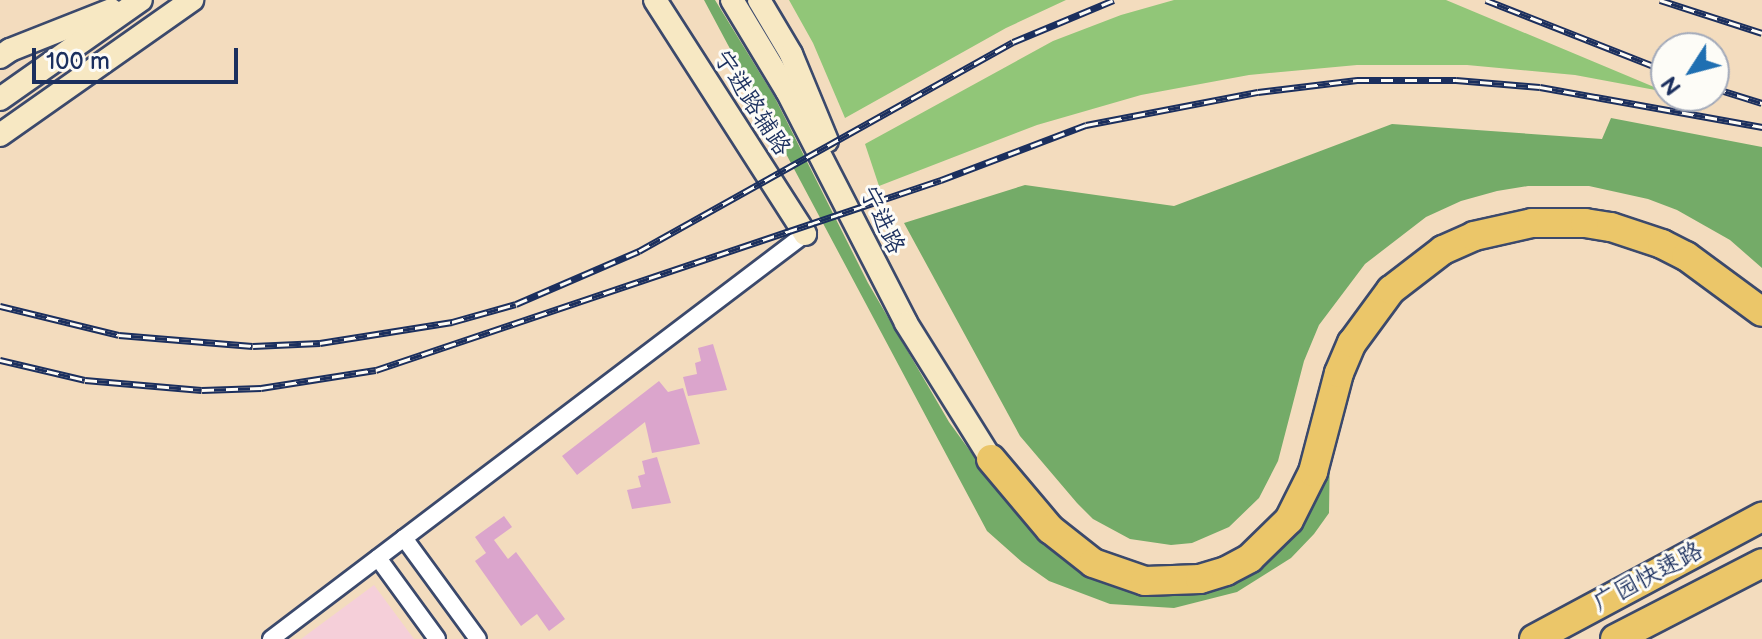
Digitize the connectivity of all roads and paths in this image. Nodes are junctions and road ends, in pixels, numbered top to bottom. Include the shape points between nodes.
1 (140, 0) edge
2 (192, 0) edge
3 (655, 0) edge
4 (732, 0) edge
5 (759, 0) edge
6 (0, 57) edge
7 (0, 99) edge
8 (0, 135) edge
9 (857, 229) junction
10 (805, 234) joint
11 (1762, 312) edge
12 (991, 459) joint
13 (1762, 517) edge
14 (404, 538) junction
15 (378, 558) junction
16 (1762, 563) edge
17 (271, 639) edge
18 (437, 639) edge
19 (478, 639) edge
20 (1534, 639) edge
21 (1615, 639) edge

1 - 6 street
1 - 7 street
2 - 8 street
3 - 10 street, 宁进路辅路
4 - 9 street, 宁进路 via 787,91
5 - 9 street, 宁进路辅路 via 809,93
9 - 12 street, 宁进路 via 906,323
10 - 14 street
11 - 12 highway via 1686,256 1611,227 1532,223 1474,236 1443,250 1391,290 1352,343 1313,472 1289,520 1250,558 1200,579 1145,581 1093,563 1050,529
13 - 20 highway, 广园快速路
14 - 15 street
14 - 19 street
15 - 17 street
15 - 18 street
16 - 21 highway, 广园快速路

